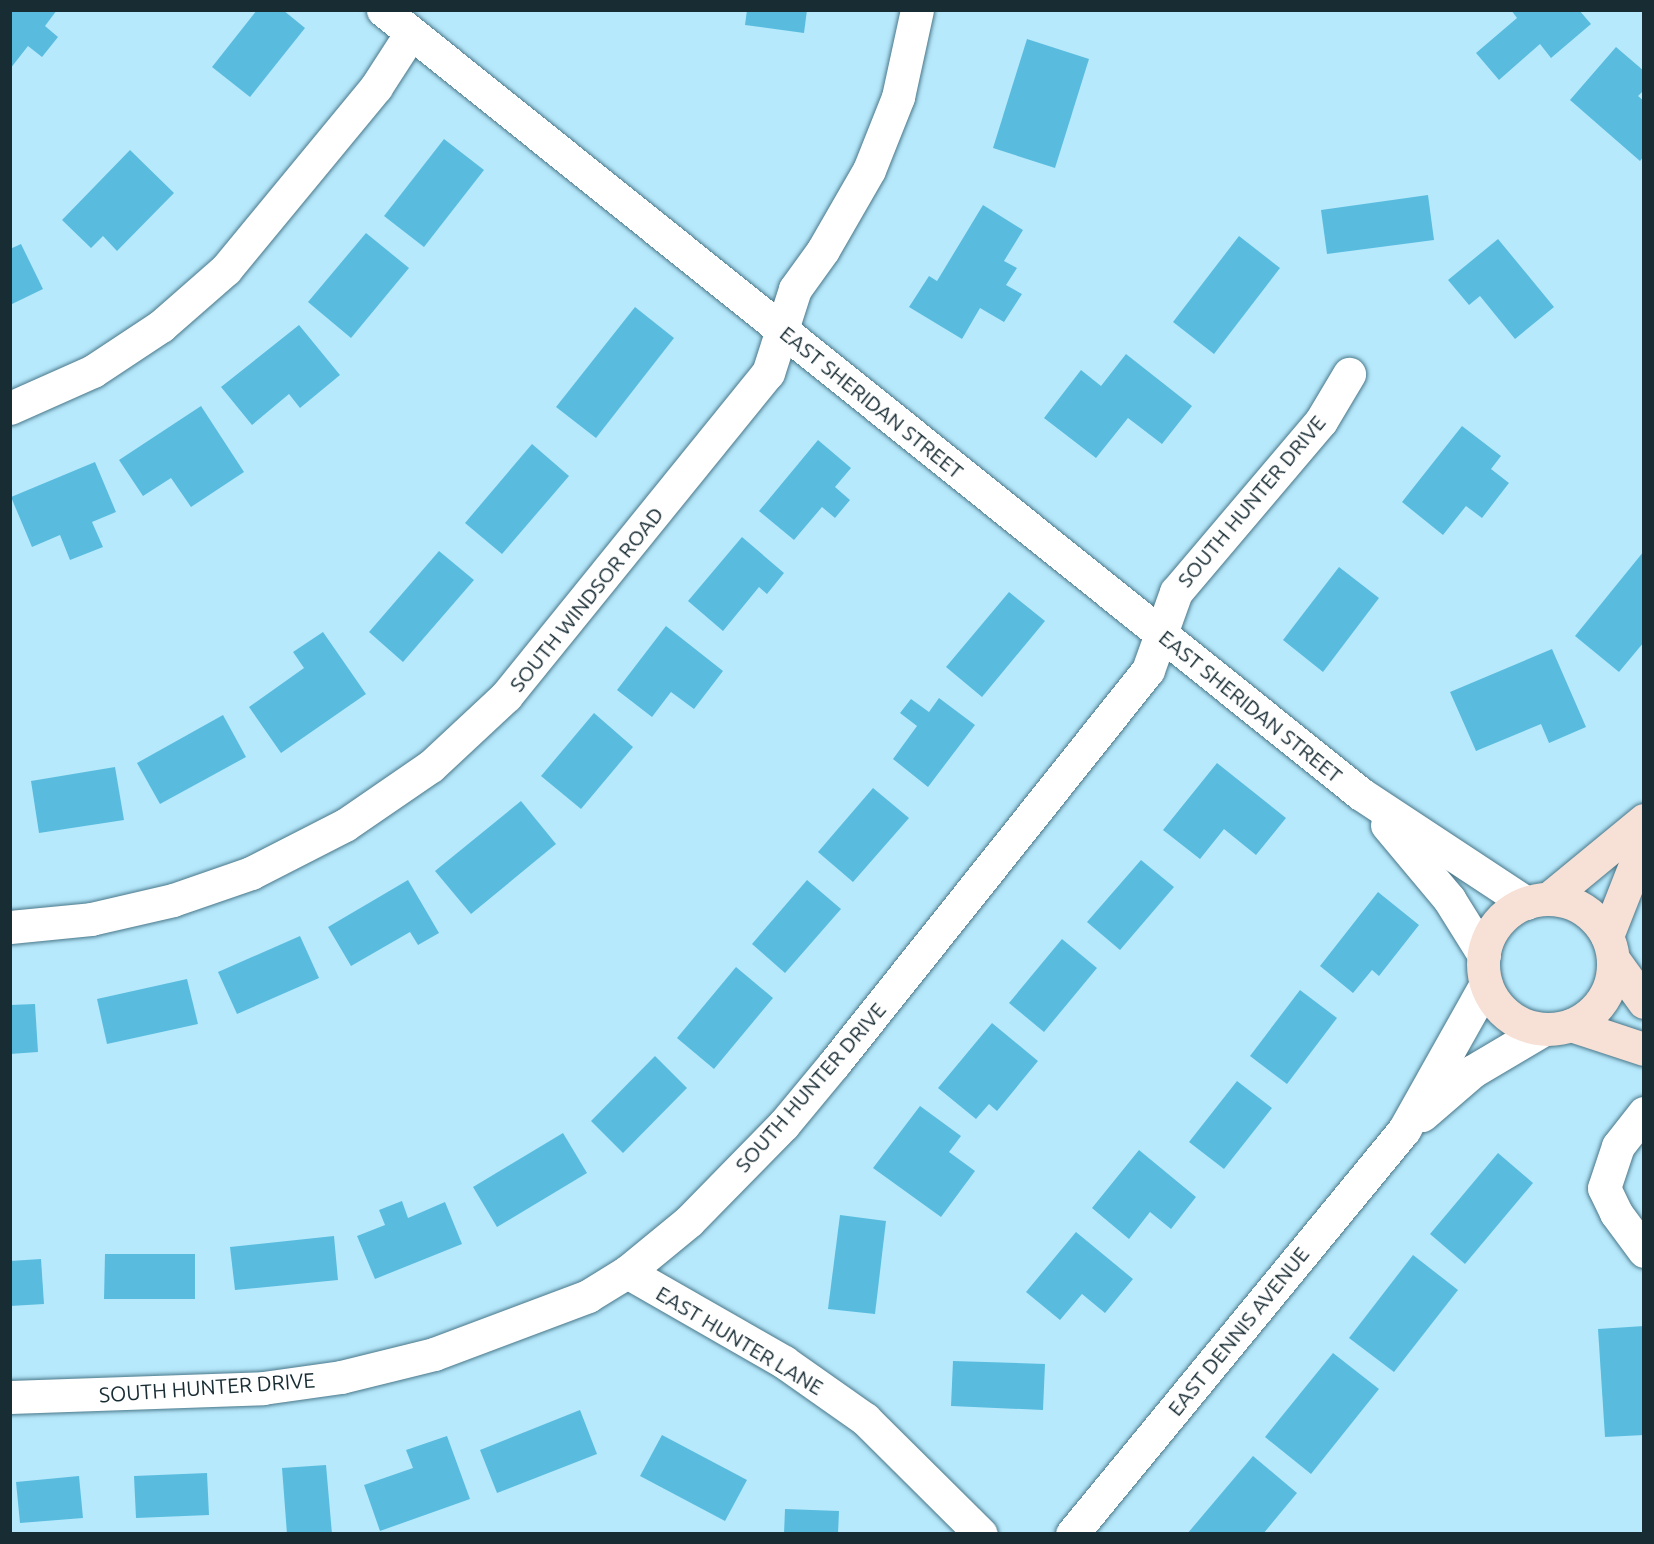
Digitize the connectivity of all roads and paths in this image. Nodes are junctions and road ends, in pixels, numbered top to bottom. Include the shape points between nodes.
1 (383, 10) edge
2 (917, 10) edge
3 (411, 33) junction
4 (782, 330) junction
5 (1349, 374) dead end
6 (10, 408) edge
7 (1162, 635) junction
8 (1361, 794) junction
9 (1644, 820) edge
10 (1644, 842) edge
11 (1537, 901) junction
12 (10, 927) edge
13 (1610, 948) junction
14 (1485, 970) junction
15 (1644, 1002) edge
16 (1557, 1027) junction
17 (1644, 1049) edge
18 (1644, 1113) edge
19 (1404, 1130) junction
20 (1644, 1251) edge
21 (627, 1272) junction
22 (10, 1397) edge
23 (981, 1533) edge
24 (1072, 1533) edge

1 - 3 street, EAST SHERIDAN STREET
2 - 4 street, SOUTH WINDSOR ROAD via 897,97 870,170 795,289
3 - 4 street, EAST SHERIDAN STREET
3 - 6 street via 376,87 226,269 161,326 93,370
4 - 7 street, EAST SHERIDAN STREET
4 - 12 street, SOUTH WINDSOR ROAD via 768,373 544,652 506,696 431,766 345,825 251,873 173,900 101,917
5 - 7 street, SOUTH HUNTER DRIVE via 1321,421 1176,592
7 - 8 street, EAST SHERIDAN STREET
7 - 21 street, SOUTH HUNTER DRIVE via 1148,670 784,1124 689,1221
8 - 11 street, EAST SHERIDAN STREET
8 - 14 street, EAST SHERIDAN STREET via 1449,899
9 - 11 main road
10 - 13 main road
11 - 13 main road via 1582,909
11 - 14 main road via 1498,923
13 - 15 main road
13 - 16 main road via 1611,981 1603,1000 1589,1015
14 - 16 main road via 1509,1015 1525,1025
14 - 19 street, EAST DENNIS AVENUE
16 - 17 main road
16 - 19 street, EAST DENNIS AVENUE via 1473,1071
18 - 20 street via 1618,1146 1604,1188 1616,1214
19 - 24 street, EAST DENNIS AVENUE
21 - 22 street, SOUTH HUNTER DRIVE via 588,1296 434,1354 341,1377 263,1388
21 - 23 street, EAST HUNTER LANE via 784,1362 865,1419

